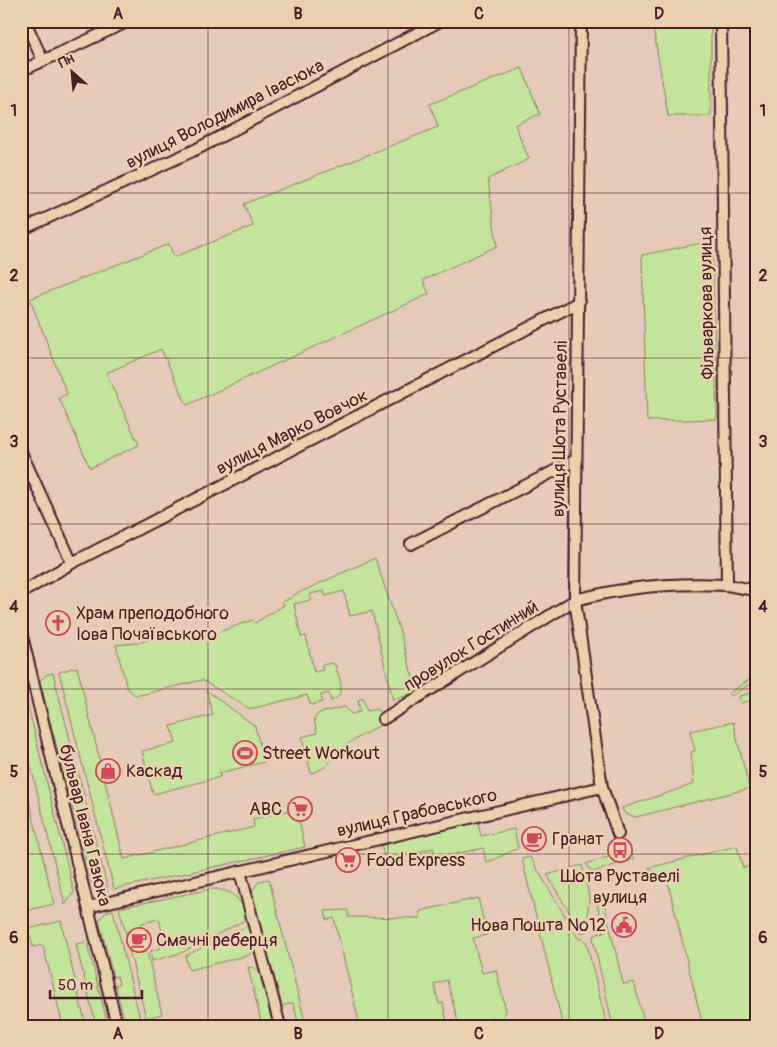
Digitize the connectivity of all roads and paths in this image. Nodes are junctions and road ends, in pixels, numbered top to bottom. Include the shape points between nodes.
1 (25, 21) edge
2 (129, 21) edge
3 (440, 21) edge
4 (581, 21) edge
5 (721, 21) edge
6 (43, 61) junction
7 (21, 71) edge
8 (21, 230) edge
9 (579, 302) junction
10 (21, 452) edge
11 (576, 460) junction
12 (411, 544) dead end
13 (72, 564) junction
14 (727, 585) junction
15 (756, 590) edge
16 (21, 593) edge
17 (575, 600) junction
18 (21, 632) edge
19 (383, 719) dead end
20 (602, 787) junction
21 (618, 834) dead end
22 (240, 871) junction
23 (88, 907) junction
24 (117, 1026) edge
25 (280, 1026) edge

1 - 6 street
2 - 6 street
3 - 8 street, вулиця Володимира Івасюка via 197,149
4 - 9 street, вулиця Шота Руставелі
5 - 14 street, Фільваркова вулиця
6 - 7 street
9 - 11 street, вулиця Шота Руставелі
9 - 13 street, вулиця Марко Вовчок
10 - 13 street
11 - 12 street
11 - 17 street, вулиця Шота Руставелі
13 - 16 street, вулиця Марко Вовчок
14 - 15 street, провулок Гостинний
14 - 17 street, провулок Гостинний via 633,588
17 - 19 street, провулок Гостинний
17 - 20 street, вулиця Шота Руставелі
18 - 23 street, бульвар Івана Газюка
20 - 21 street, вулиця Шота Руставелі
20 - 22 street, вулиця Грабовського
22 - 23 street, вулиця Грабовського
22 - 25 street
23 - 24 street, бульвар Івана Газюка

